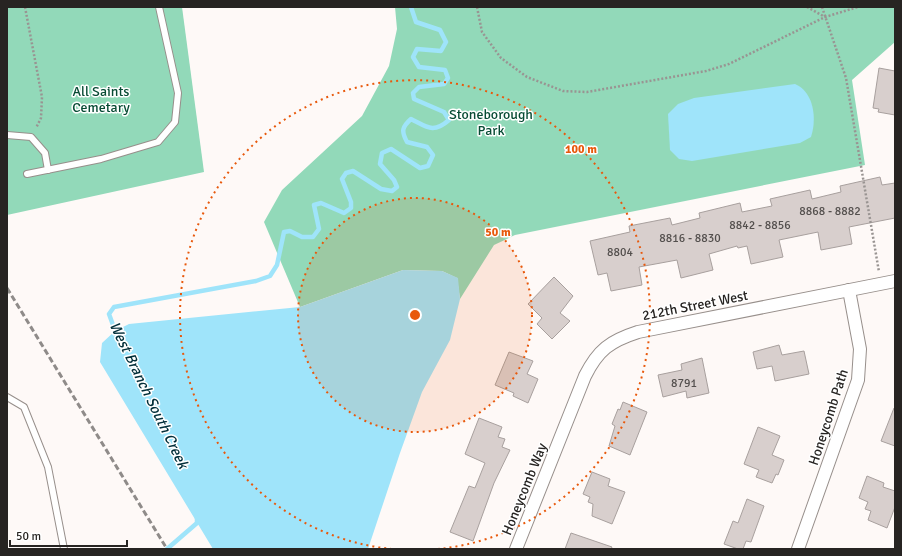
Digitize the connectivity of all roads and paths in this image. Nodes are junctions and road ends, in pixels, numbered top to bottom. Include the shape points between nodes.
1 (25, 7) edge
2 (159, 7) edge
3 (477, 7) edge
4 (807, 7) edge
5 (822, 7) edge
6 (858, 7) edge
7 (825, 17) junction
8 (7, 135) edge
9 (31, 137) junction
10 (48, 170) junction
11 (27, 174) dead end
12 (895, 281) edge
13 (881, 284) junction
14 (849, 290) junction
15 (7, 397) edge
16 (560, 439) joint
17 (64, 549) edge
18 (516, 549) edge
19 (798, 549) edge

1 - 9 path via 42,97 41,118
2 - 10 lane via 178,92 175,122 158,142 101,159
3 - 7 path via 482,32 501,58 527,77 563,91 579,92 706,71 729,64
4 - 7 path
5 - 7 path
6 - 7 path
7 - 13 path via 846,78
8 - 9 lane
9 - 10 lane via 45,152
10 - 11 lane
12 - 13 street, 212th Street West
13 - 14 street, 212th Street West
14 - 16 street, 212th Street West via 619,338 602,350 590,366
14 - 19 street, Honeycomb Path via 860,349 858,380
15 - 17 lane via 24,407 48,467
16 - 18 street, Honeycomb Way

